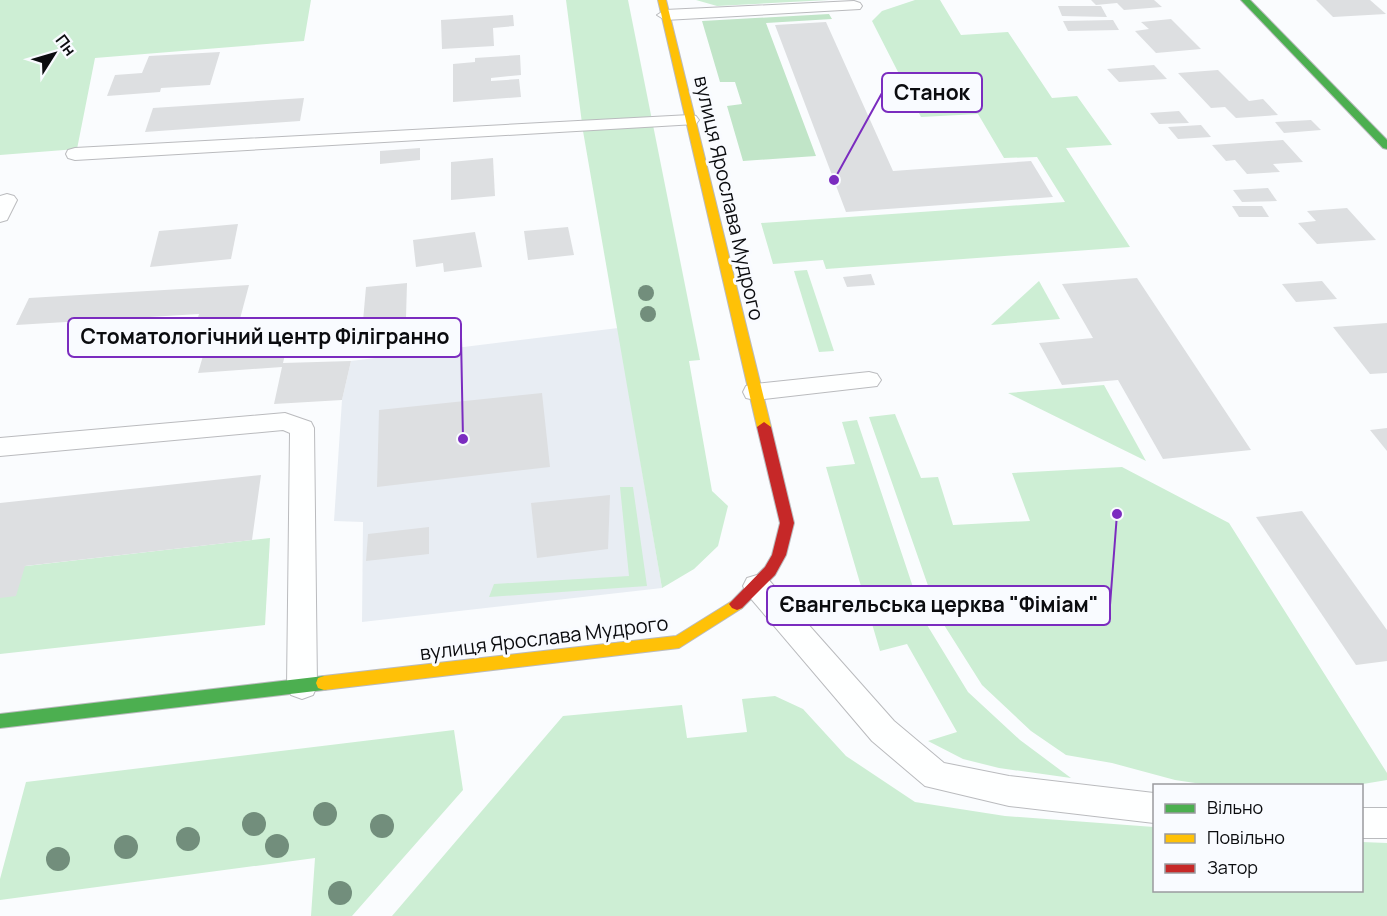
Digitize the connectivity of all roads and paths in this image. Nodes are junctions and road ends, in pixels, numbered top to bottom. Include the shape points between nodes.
1 (1245, 0) edge
2 (854, 6) dead end
3 (664, 7) edge
4 (690, 120) junction
5 (1387, 146) edge
6 (75, 154) dead end
7 (868, 380) dead end
8 (755, 392) junction
9 (0, 447) edge
10 (757, 586) junction
11 (302, 686) junction
12 (0, 721) edge
13 (1153, 808) edge
14 (1363, 823) edge
15 (1387, 823) edge

1 - 5 main road
2 - 3 lane
3 - 4 main road, вулиця Ярослава Мудрого
4 - 6 lane
4 - 8 main road, вулиця Ярослава Мудрого
7 - 8 lane
8 - 10 main road, вулиця Ярослава Мудрого via 787,523 777,560
9 - 11 lane via 285,421 302,428
10 - 11 main road, вулиця Ярослава Мудрого via 724,614 679,642
10 - 13 lane via 883,731 936,776 1008,792
11 - 12 main road, вулиця Ярослава Мудрого
14 - 15 lane

